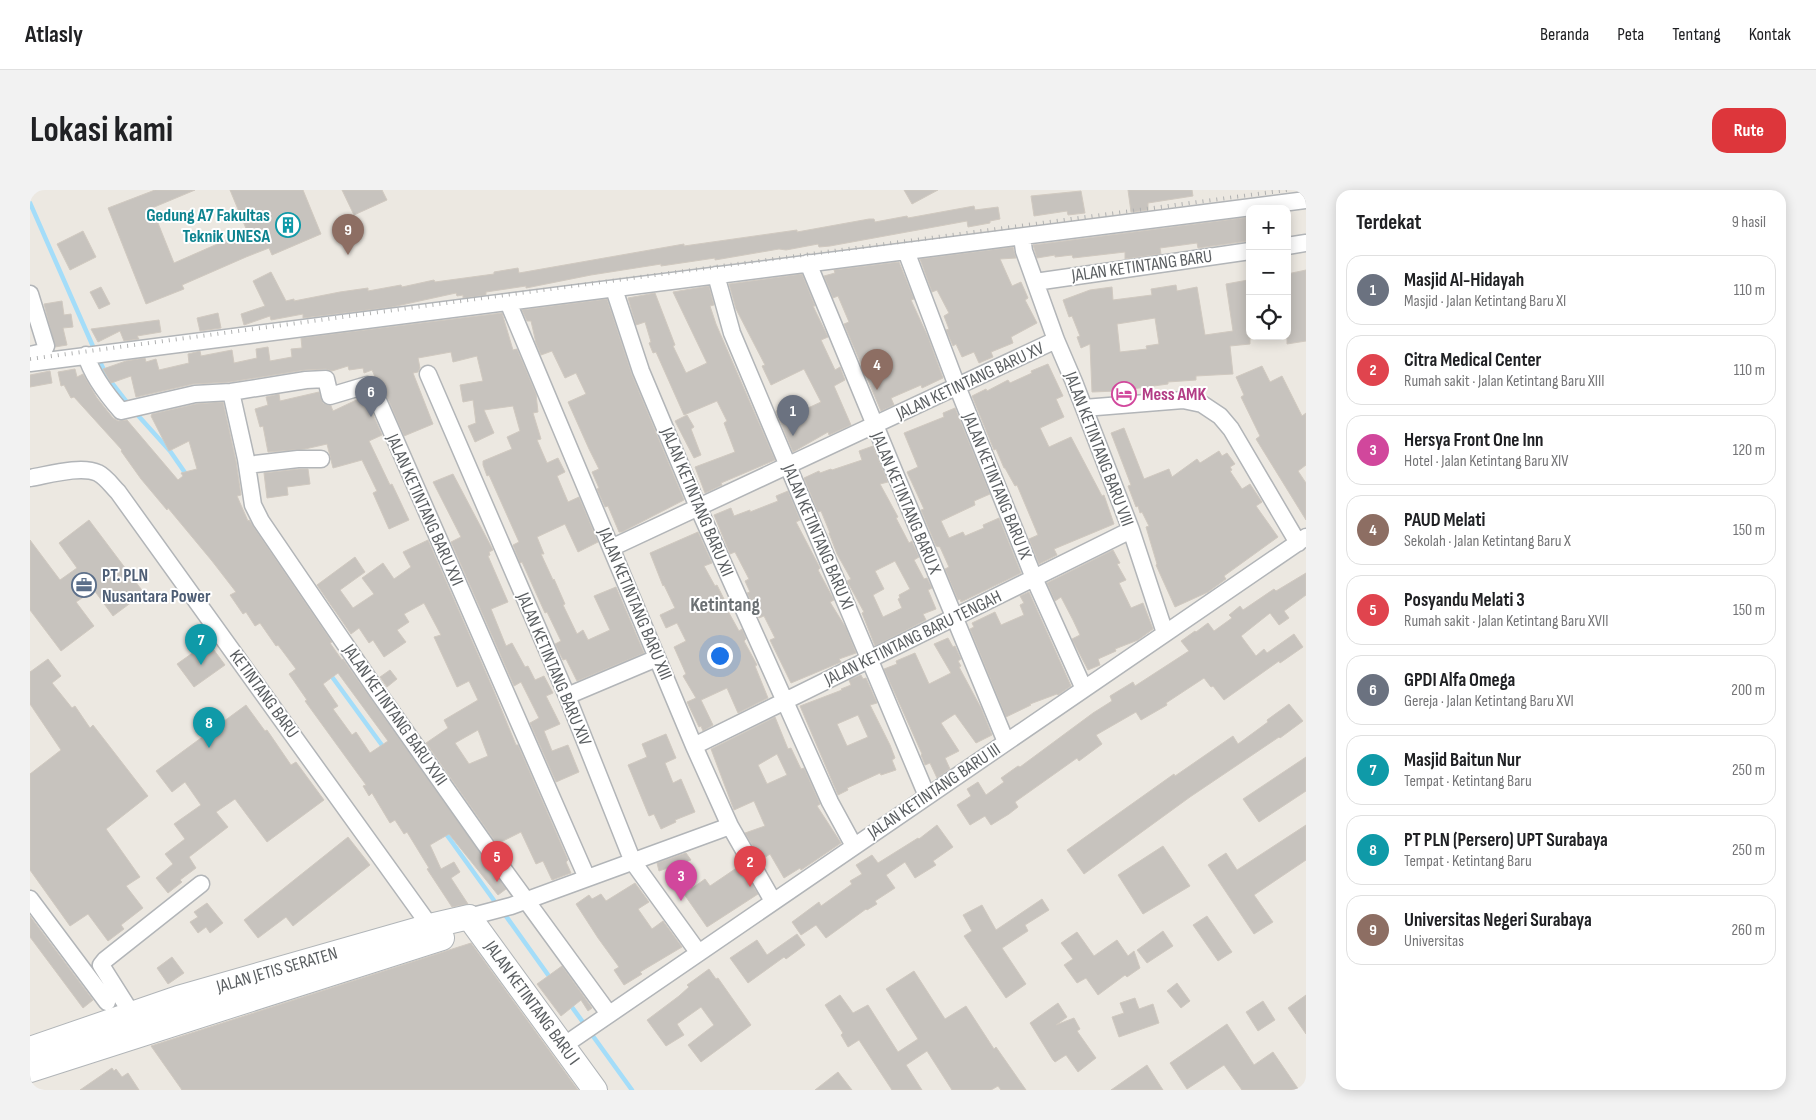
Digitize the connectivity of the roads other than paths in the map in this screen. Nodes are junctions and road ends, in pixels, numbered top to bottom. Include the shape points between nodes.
1 (1306, 200) edge
2 (1022, 237) junction
3 (1306, 243) edge
4 (1291, 245) edge
5 (906, 252) junction
6 (1246, 252) edge
7 (808, 263) junction
8 (716, 275) junction
9 (1035, 282) junction
10 (614, 289) junction
11 (30, 294) edge
12 (508, 302) junction
13 (1056, 340) junction
14 (90, 354) junction
15 (30, 355) edge
16 (30, 363) edge
17 (428, 374) dead end
18 (957, 386) junction
19 (231, 392) junction
20 (1084, 408) junction
21 (874, 426) junction
22 (321, 459) dead end
23 (247, 465) junction
24 (788, 466) junction
25 (30, 478) edge
26 (698, 508) junction
27 (1131, 530) junction
28 (1302, 540) edge
29 (611, 548) junction
30 (1034, 578) junction
31 (954, 618) junction
32 (1165, 633) junction
33 (657, 658) junction
34 (869, 659) junction
35 (1084, 689) junction
36 (567, 696) junction
37 (784, 701) junction
38 (1006, 742) junction
39 (694, 746) junction
40 (927, 796) junction
41 (730, 826) junction
42 (854, 846) junction
43 (633, 862) junction
44 (587, 878) junction
45 (201, 884) dead end
46 (30, 899) edge
47 (773, 901) junction
48 (519, 903) junction
49 (476, 921) junction
50 (430, 926) junction
51 (698, 952) junction
52 (107, 1002) dead end
53 (132, 1014) junction
54 (604, 1018) junction
55 (572, 1040) junction
56 (30, 1048) edge
57 (30, 1070) edge
58 (595, 1090) edge

1 - 2 street
2 - 5 street
2 - 9 street, JALAN KETINTANG BARU VIII
3 - 4 street
5 - 7 street
5 - 18 street, JALAN KETINTANG BARU IX
6 - 9 street, JALAN KETINTANG BARU
7 - 8 street
7 - 21 street, JALAN KETINTANG BARU X
8 - 10 street
8 - 24 street, JALAN KETINTANG BARU XI via 732,333
9 - 13 street, JALAN KETINTANG BARU VIII
10 - 12 street
10 - 26 street, JALAN KETINTANG BARU XII via 642,371
11 - 15 street via 46,346 44,352
12 - 14 street
12 - 29 street, JALAN KETINTANG BARU XIII
13 - 18 street, JALAN KETINTANG BARU XV
13 - 20 street, JALAN KETINTANG BARU VIII
14 - 16 street
14 - 19 street, JALAN KETINTANG BARU XVI via 88,363 102,387 128,409 195,394
17 - 36 street, JALAN KETINTANG BARU XIV
18 - 21 street, JALAN KETINTANG BARU XV
18 - 30 street, JALAN KETINTANG BARU IX
19 - 23 street, JALAN KETINTANG BARU XVII
19 - 44 street, JALAN KETINTANG BARU XVI via 326,379 330,396 368,385 373,389
20 - 27 street, JALAN KETINTANG BARU VIII
20 - 28 street via 1183,400 1202,404 1220,416 1231,429
21 - 24 street, JALAN KETINTANG BARU XV
21 - 31 street, JALAN KETINTANG BARU X
22 - 23 street
23 - 48 street, JALAN KETINTANG BARU XVII via 253,505 261,521
24 - 26 street, JALAN KETINTANG BARU XV
24 - 34 street, JALAN KETINTANG BARU XI
25 - 50 street, KETINTANG BARU via 77,470 96,473 118,492
26 - 29 street, JALAN KETINTANG BARU XV
26 - 37 street, JALAN KETINTANG BARU XII
27 - 30 street, JALAN KETINTANG BARU TENGAH
27 - 32 street, JALAN KETINTANG BARU VIII
28 - 32 street, JALAN KETINTANG BARU III
29 - 33 street, JALAN KETINTANG BARU XIII
30 - 31 street, JALAN KETINTANG BARU TENGAH
30 - 35 street, JALAN KETINTANG BARU IX
31 - 34 street, JALAN KETINTANG BARU TENGAH
31 - 38 street, JALAN KETINTANG BARU X
32 - 35 street, JALAN KETINTANG BARU III
33 - 36 street
33 - 39 street, JALAN KETINTANG BARU XIII
34 - 37 street, JALAN KETINTANG BARU TENGAH
34 - 40 street, JALAN KETINTANG BARU XI
35 - 38 street, JALAN KETINTANG BARU III
36 - 43 street, JALAN KETINTANG BARU XIV
37 - 39 street, JALAN KETINTANG BARU TENGAH
37 - 42 street, JALAN KETINTANG BARU XII
38 - 40 street, JALAN KETINTANG BARU III
39 - 41 street, JALAN KETINTANG BARU XIII
40 - 42 street, JALAN KETINTANG BARU III
41 - 43 street, JALAN JETIS SERATEN
41 - 47 street, JALAN KETINTANG BARU XIII
42 - 47 street, JALAN KETINTANG BARU III
43 - 44 street, JALAN JETIS SERATEN
43 - 51 street, JALAN KETINTANG BARU XIV
44 - 48 street, JALAN JETIS SERATEN
45 - 53 street via 101,965
46 - 52 street
47 - 51 street, JALAN KETINTANG BARU III
48 - 49 street, JALAN JETIS SERATEN
48 - 54 street, JALAN KETINTANG BARU XVII
49 - 50 street, JALAN JETIS SERATEN
49 - 55 street, JALAN KETINTANG BARU I
49 - 57 street, JALAN JETIS SERATEN via 451,936
50 - 53 street, JALAN JETIS SERATEN
51 - 54 street, JALAN KETINTANG BARU III
53 - 56 street, JALAN JETIS SERATEN
54 - 55 street, JALAN KETINTANG BARU III
55 - 58 street, JALAN KETINTANG BARU I

